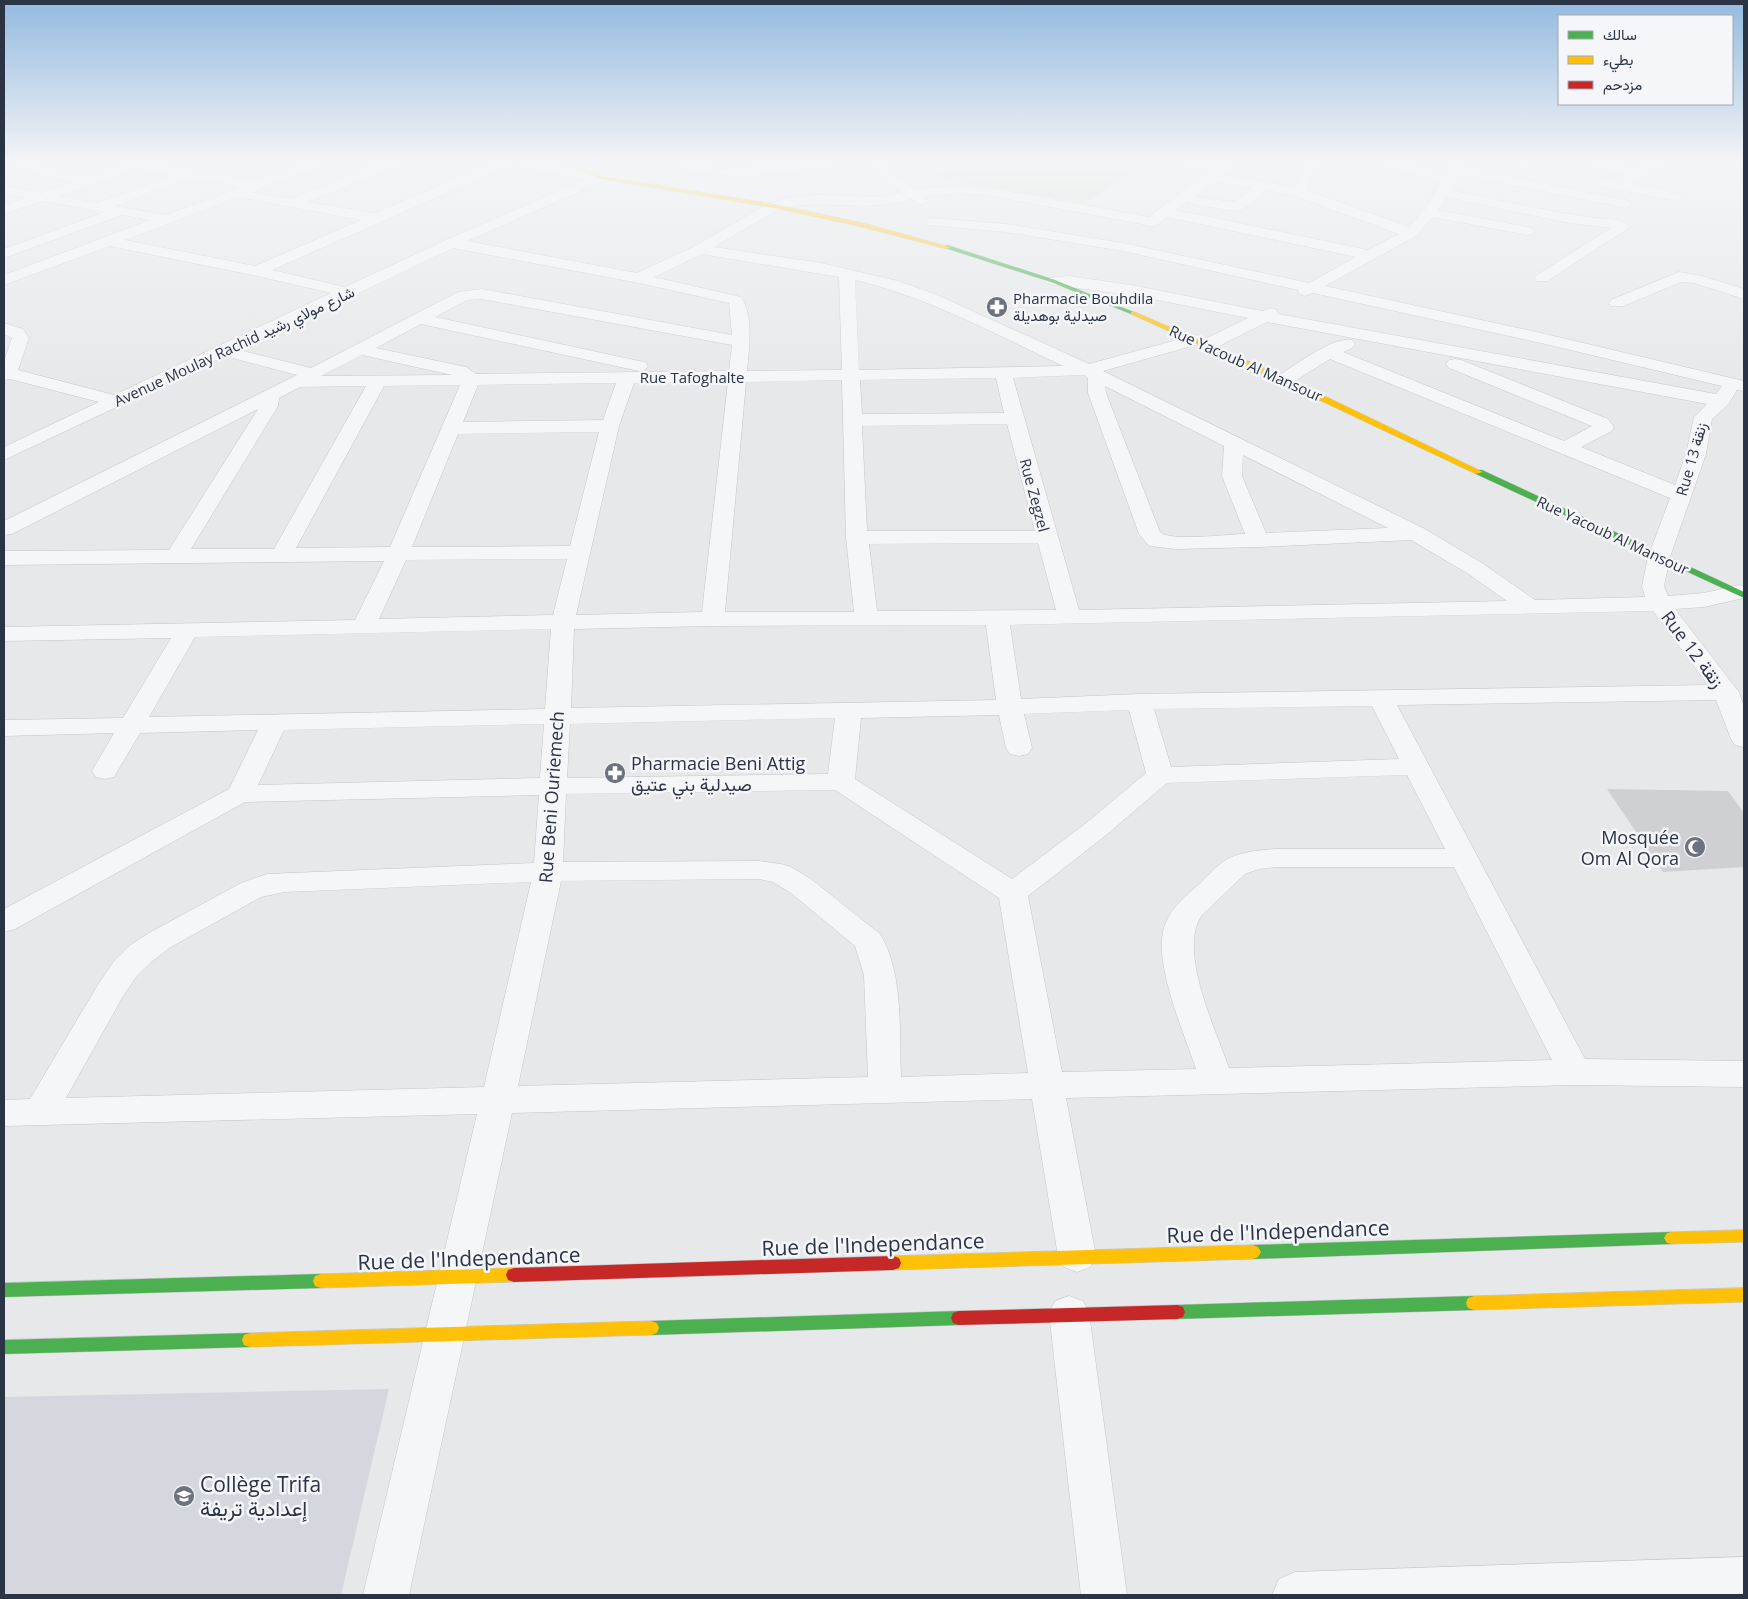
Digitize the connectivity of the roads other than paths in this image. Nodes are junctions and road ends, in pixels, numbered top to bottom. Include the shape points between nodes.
1 (49, 238) edge
2 (118, 238) edge
3 (333, 238) edge
4 (463, 238) edge
5 (718, 238) edge
6 (726, 238) edge
7 (913, 238) edge
8 (1065, 238) edge
9 (1134, 238) edge
10 (1283, 238) edge
11 (1403, 238) edge
12 (1606, 238) edge
13 (109, 241) junction
14 (451, 243) junction
15 (1123, 247) junction
16 (700, 249) junction
17 (4, 254) edge
18 (1368, 256) junction
19 (821, 268) junction
20 (257, 272) junction
21 (847, 274) junction
22 (639, 278) junction
23 (1542, 278) dead end
24 (4, 280) edge
25 (1053, 281) junction
26 (1312, 288) junction
27 (349, 292) junction
28 (1744, 294) edge
29 (1617, 303) dead end
30 (1266, 316) junction
31 (418, 318) junction
32 (4, 328) edge
33 (1364, 336) junction
34 (741, 342) junction
35 (1401, 342) junction
36 (1201, 343) junction
37 (358, 349) junction
38 (224, 351) junction
39 (1329, 352) junction
40 (1093, 372) junction
41 (6, 374) edge
42 (1003, 374) junction
43 (852, 376) junction
44 (304, 377) junction
45 (627, 377) junction
46 (689, 377) junction
47 (737, 377) junction
48 (470, 380) junction
49 (1284, 380) junction
50 (377, 382) junction
51 (1740, 382) edge
52 (269, 396) junction
53 (115, 401) junction
54 (1722, 401) junction
55 (1015, 418) junction
56 (853, 420) junction
57 (610, 426) junction
58 (451, 428) junction
59 (1234, 442) junction
60 (1564, 448) junction
61 (4, 454) edge
62 (1681, 495) junction
63 (4, 529) edge
64 (1415, 533) junction
65 (1046, 536) junction
66 (857, 538) junction
67 (1259, 541) junction
68 (580, 552) junction
69 (398, 555) junction
70 (176, 556) junction
71 (281, 556) junction
72 (1659, 557) junction
73 (4, 558) edge
74 (1742, 594) edge
75 (1659, 604) junction
76 (1531, 608) junction
77 (1070, 617) junction
78 (996, 618) junction
79 (713, 619) junction
80 (866, 619) junction
81 (563, 622) junction
82 (364, 625) junction
83 (187, 630) junction
84 (4, 634) edge
85 (1726, 692) junction
86 (1380, 699) junction
87 (1139, 702) junction
88 (1010, 707) junction
89 (849, 710) junction
90 (557, 716) junction
91 (275, 722) junction
92 (132, 725) junction
93 (4, 728) edge
94 (1744, 739) edge
95 (1019, 748) dead end
96 (1416, 767) junction
97 (105, 771) dead end
98 (1160, 775) junction
99 (841, 782) junction
100 (553, 786) junction
101 (240, 794) junction
102 (1463, 858) junction
103 (548, 872) junction
104 (1013, 892) junction
105 (4, 922) edge
106 (1575, 1072) junction
107 (1744, 1074) edge
108 (1217, 1081) junction
109 (1047, 1085) junction
110 (885, 1089) junction
111 (498, 1100) junction
112 (40, 1112) junction
113 (4, 1113) edge
114 (1744, 1236) edge
115 (1077, 1256) junction
116 (459, 1277) junction
117 (4, 1290) edge
118 (1744, 1295) edge
119 (1068, 1313) junction
120 (446, 1334) junction
121 (4, 1347) edge
122 (1744, 1580) edge
123 (386, 1595) edge
124 (1104, 1595) edge
125 (1295, 1595) edge

1 - 17 street
2 - 13 street
3 - 20 street
4 - 14 street, Avenue Moulay Rachid شارع مولاي رشيد
5 - 16 street
6 - 19 street
7 - 25 street, Rue Yacoub Al Mansour
8 - 15 street
9 - 15 street
10 - 18 street
11 - 18 street, Rue Tafoghalte
12 - 23 street
13 - 20 street
13 - 24 street
14 - 22 street
14 - 27 street, Avenue Moulay Rachid شارع مولاي رشيد
15 - 26 street
16 - 19 street
16 - 22 street
18 - 26 street, Rue Tafoghalte
19 - 21 street
20 - 27 street
21 - 40 street via 892,284 929,297
21 - 43 street
22 - 34 street via 735,300
25 - 30 street via 1094,284
25 - 36 street, Rue Yacoub Al Mansour
26 - 30 street, Rue Tafoghalte
26 - 51 street
27 - 38 street, Avenue Moulay Rachid شارع مولاي رشيد
28 - 29 street via 1679,277
30 - 33 street
30 - 36 street, Rue Tafoghalte
31 - 34 street via 464,295 482,294
31 - 37 street
31 - 46 street
32 - 41 street via 21,338
33 - 35 street
33 - 39 street
34 - 47 street
35 - 54 street
35 - 60 street via 1602,423 1605,428
36 - 40 street, Rue Tafoghalte
36 - 49 street, Rue Yacoub Al Mansour
37 - 44 street
37 - 48 street via 460,371
38 - 44 street
38 - 53 street, Avenue Moulay Rachid شارع مولاي رشيد
39 - 49 street
39 - 60 street
40 - 42 street, Rue Tafoghalte
40 - 59 street
40 - 67 street via 1097,393 1150,534 1158,541 1176,543
41 - 53 street
42 - 43 street, Rue Tafoghalte
42 - 55 street, Rue Zegzel
43 - 47 street, Rue Tafoghalte
43 - 56 street
44 - 50 street, Rue Tafoghalte
44 - 52 street
45 - 46 street, Rue Tafoghalte
45 - 48 street, Rue Tafoghalte
45 - 57 street, Rue Beni Ouriemech
46 - 47 street, Rue Tafoghalte
47 - 79 street
48 - 50 street, Rue Tafoghalte
48 - 58 street
49 - 72 street, Rue Yacoub Al Mansour
50 - 71 street
51 - 54 street, Rue 13 زنقة
52 - 63 street
52 - 70 street via 269,406
53 - 61 street, Avenue Moulay Rachid شارع مولاي رشيد
54 - 62 street, Rue 13 زنقة via 1703,417 1696,454
55 - 56 street
55 - 65 street, Rue Zegzel
56 - 66 street
57 - 58 street
57 - 68 street, Rue Beni Ouriemech
58 - 69 street
59 - 64 street
59 - 67 street via 1232,476
60 - 62 street
62 - 72 street, Rue 13 زنقة
64 - 67 street
64 - 76 street via 1491,577
65 - 66 street
65 - 77 street, Rue Zegzel
66 - 80 street
68 - 69 street
68 - 81 street, Rue Beni Ouriemech
69 - 71 street
69 - 82 street
70 - 71 street
70 - 73 street
72 - 74 street, Rue Yacoub Al Mansour
72 - 75 street, Rue 12 زنقة via 1653,586
74 - 75 street
75 - 76 street
75 - 85 street, Rue 12 زنقة
76 - 77 street
77 - 78 street
78 - 80 street
78 - 88 street
79 - 80 street
79 - 81 street
81 - 82 street
81 - 90 street, Rue Beni Ouriemech
82 - 83 street
83 - 84 street
83 - 92 street
85 - 86 street
85 - 94 street, Rue 12 زنقة
86 - 87 street
86 - 96 street
87 - 88 street
87 - 98 street
88 - 89 street
88 - 95 street
89 - 90 street
89 - 99 street
90 - 91 street
90 - 100 street, Rue Beni Ouriemech
91 - 92 street
91 - 101 street
92 - 93 street
92 - 97 street
96 - 98 street
96 - 102 street
98 - 104 street via 1095,830
99 - 100 street
99 - 104 street
100 - 101 street
100 - 103 street, Rue Beni Ouriemech
101 - 105 street
102 - 106 street
102 - 108 street via 1276,858 1256,860 1235,868 1191,908 1181,922 1177,941 1179,970
103 - 110 street via 759,870 781,874 801,886 869,941 880,975
103 - 111 street, Rue Beni Ouriemech
103 - 112 street via 285,882 251,890 160,940 125,969
104 - 109 street
106 - 107 street
106 - 108 street
108 - 109 street
109 - 110 street
109 - 115 street
110 - 111 street
111 - 112 street
111 - 116 street, Rue Beni Ouriemech
112 - 113 street
114 - 115 street, Rue de l'Independance
115 - 116 street, Rue de l'Independance
116 - 117 street, Rue de l'Independance
116 - 120 street, Rue Beni Ouriemech
118 - 119 street
119 - 120 street
119 - 124 street
120 - 121 street
120 - 123 street, Rue Beni Ouriemech
122 - 125 street

